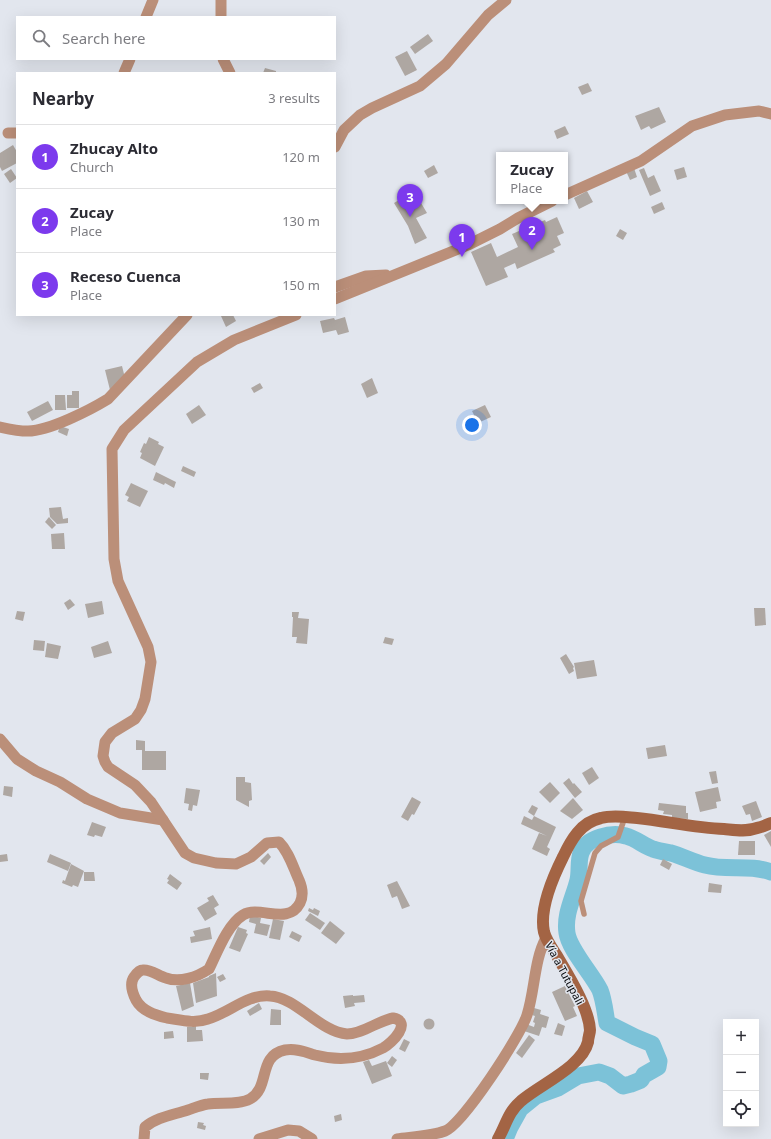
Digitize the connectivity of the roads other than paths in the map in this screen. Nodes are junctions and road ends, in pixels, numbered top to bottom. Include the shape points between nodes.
1 (153, 0) edge
2 (221, 0) edge
3 (506, 0) edge
4 (146, 16) edge
5 (221, 16) edge
6 (130, 60) edge
7 (224, 60) edge
8 (124, 72) edge
9 (230, 72) edge
10 (771, 114) edge
11 (336, 145) edge
12 (568, 194) edge
13 (546, 204) edge
14 (395, 274) junction
15 (336, 287) edge
16 (336, 299) edge
17 (186, 316) edge
18 (294, 316) edge
19 (0, 427) edge
20 (0, 739) edge
21 (624, 819) junction
22 (164, 820) junction
23 (771, 823) edge
24 (584, 914) dead end
25 (546, 938) junction
26 (144, 1139) edge
27 (259, 1139) edge
28 (312, 1139) edge
29 (397, 1139) edge
30 (498, 1139) edge

1 - 4 street
2 - 5 street
3 - 11 street via 488,15 446,64 420,86 360,115 344,130
6 - 8 street
7 - 9 street
10 - 12 street via 759,111 725,115 692,126 641,161
13 - 14 street via 468,245
14 - 15 street via 366,276
14 - 16 street
17 - 19 street via 108,399 95,407 45,428 28,431
18 - 22 street via 234,340 197,362 124,430 112,449 114,559 118,581 148,647 151,662 141,710 135,719 105,742 103,756 108,767 135,785
20 - 22 street via 17,759 87,799 120,813
21 - 23 street, Vía a Tutupali via 741,831
21 - 24 lane via 618,837 601,846 595,854 581,901
21 - 25 street, Vía a Tutupali via 615,816 600,818 585,826 570,843 552,879 544,906
22 - 26 street via 185,853 207,861 236,864 251,857 267,843 279,842 284,847 302,889 301,902 292,912 244,914 229,930 209,969 203,973 190,978 173,979 141,970 133,978 132,984 138,1004 162,1017 199,1022 259,996 268,995 284,1000 339,1032 358,1032 393,1018 397,1018 401,1028 391,1043 366,1055 334,1059 292,1049 283,1051 271,1058 260,1090 249,1100 207,1104 158,1119 146,1127
25 - 29 street via 541,949 527,1015 492,1078 450,1128
25 - 30 street, Vía a Tutupali via 571,980 587,1014 590,1030 587,1044 578,1058 557,1077 521,1101 508,1115
27 - 28 street via 288,1130 299,1131

